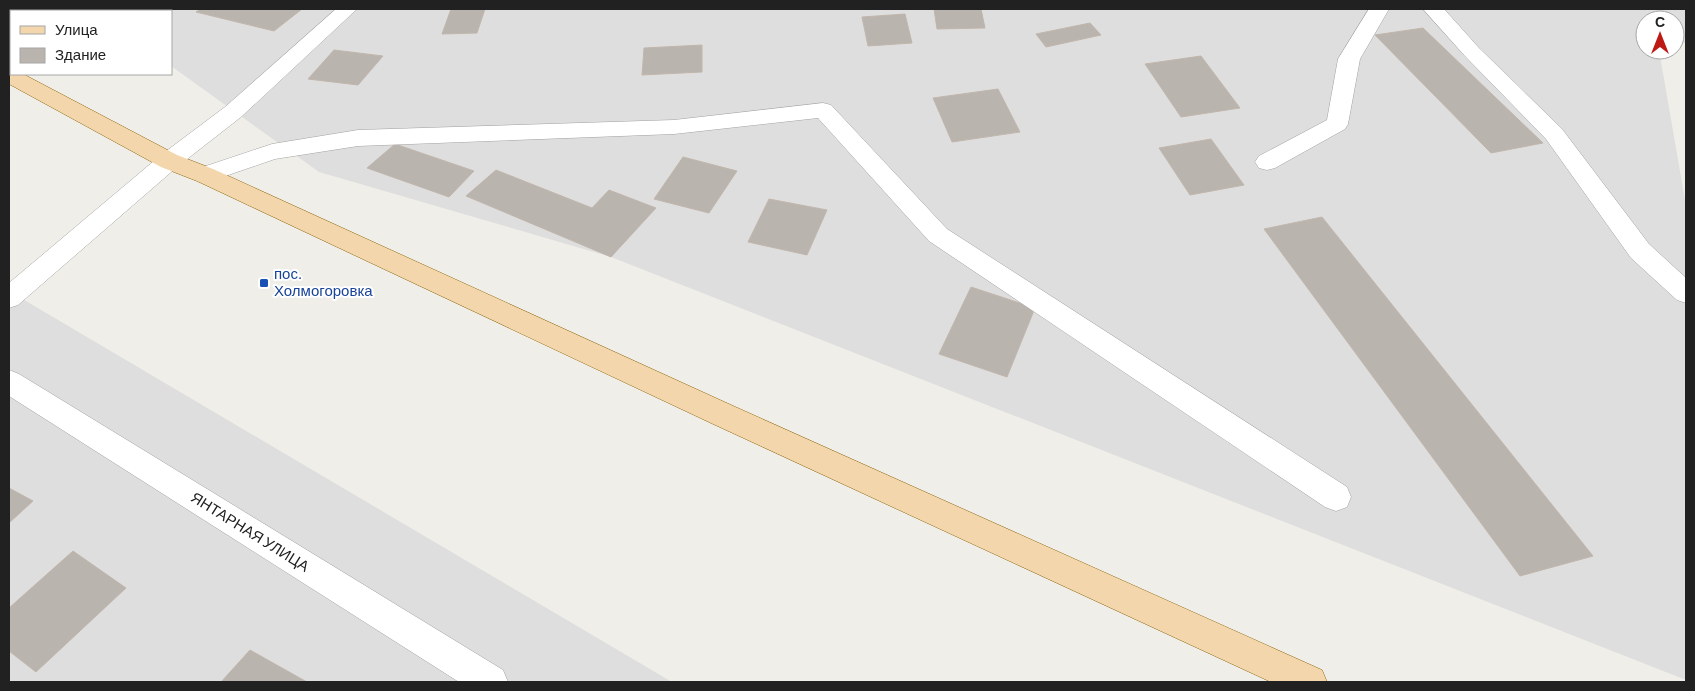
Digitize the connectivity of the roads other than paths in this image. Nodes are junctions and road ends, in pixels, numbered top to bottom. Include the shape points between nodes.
1 (347, 9) edge
2 (1379, 9) edge
3 (1433, 9) edge
4 (9, 75) edge
5 (169, 161) junction
6 (1267, 162) dead end
7 (205, 175) junction
8 (1686, 293) edge
9 (9, 298) edge
10 (9, 382) edge
11 (1336, 497) dead end
12 (491, 682) edge
13 (1310, 682) edge

1 - 5 street via 233,112
2 - 6 street via 1350,60 1337,124
3 - 8 street via 1554,134 1640,251
4 - 5 main road
5 - 7 main road
5 - 9 street
7 - 11 street via 272,152 358,138 674,127 823,110 938,235
7 - 13 main road
10 - 12 street, ЯНТАРНАЯ УЛИЦА

